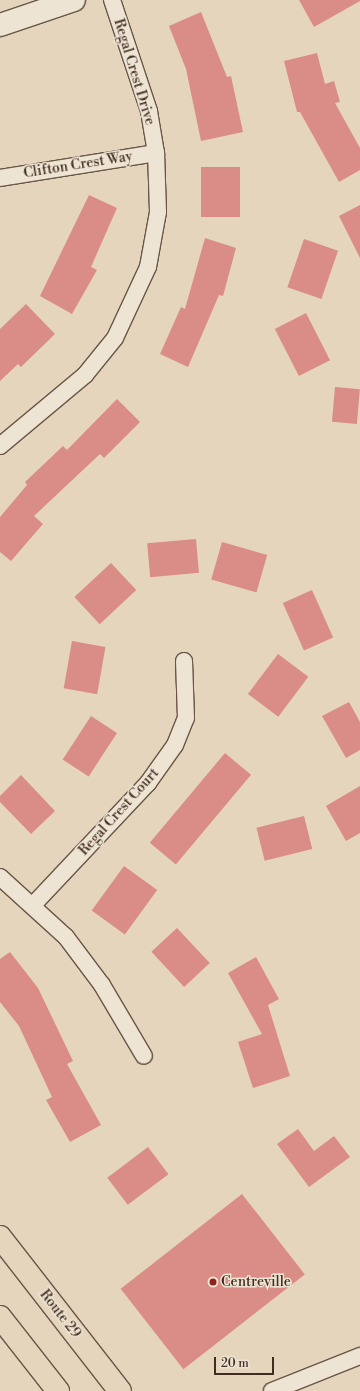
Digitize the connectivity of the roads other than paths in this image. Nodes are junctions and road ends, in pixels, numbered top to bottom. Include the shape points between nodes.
1 (74, 0) edge
2 (112, 0) edge
3 (0, 25) edge
4 (156, 153) junction
5 (0, 178) edge
6 (0, 446) edge
7 (184, 661) dead end
8 (0, 877) edge
9 (34, 905) junction
10 (144, 1056) dead end
11 (0, 1237) edge
12 (0, 1317) edge
13 (360, 1356) edge
14 (58, 1391) edge
15 (120, 1391) edge
16 (272, 1391) edge

1 - 3 main road
2 - 4 street, Regal Crest Drive via 149,111
4 - 5 street, Clifton Crest Way
4 - 6 street, Regal Crest Drive via 158,212 148,267 114,338 84,375
7 - 9 street, Regal Crest Court via 186,718 176,745 148,783
8 - 9 street
9 - 10 street via 66,937 102,985
11 - 15 main road, Route 29
12 - 14 main road
13 - 16 street

